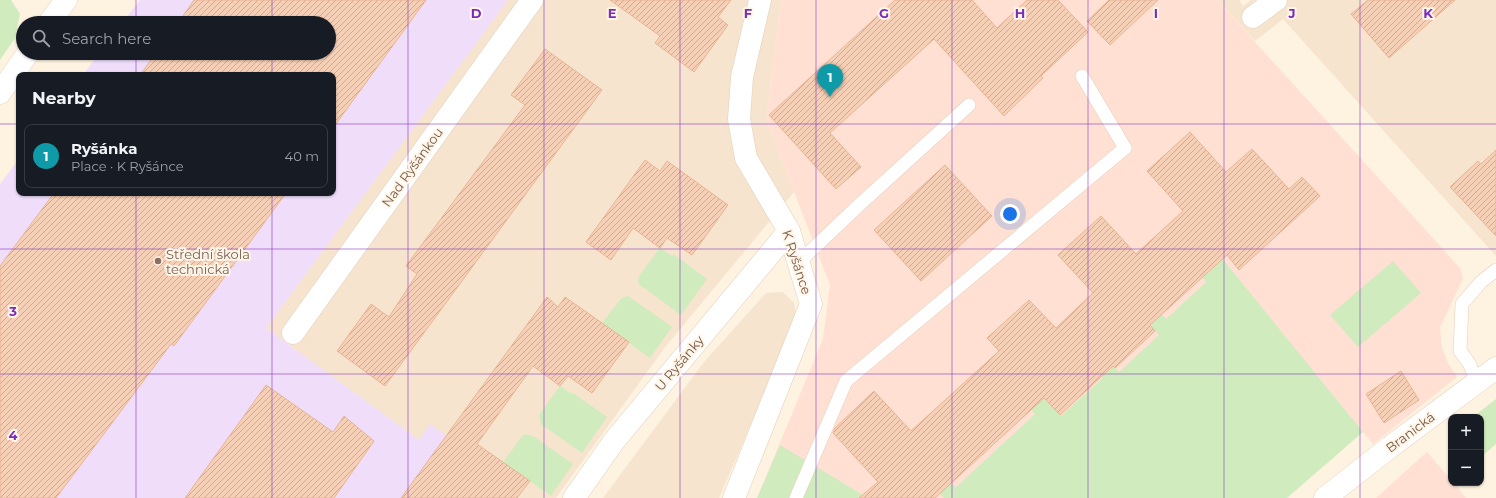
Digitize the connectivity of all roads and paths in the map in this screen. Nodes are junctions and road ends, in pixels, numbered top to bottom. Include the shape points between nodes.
1 (532, 0) edge
2 (760, 0) edge
3 (1276, 0) edge
4 (1253, 17) dead end
5 (23, 60) edge
6 (1082, 76) dead end
7 (0, 92) edge
8 (969, 105) dead end
9 (789, 231) junction
10 (798, 263) junction
11 (1496, 270) edge
12 (293, 333) dead end
13 (1496, 368) edge
14 (1477, 382) junction
15 (574, 498) edge
16 (734, 498) edge
17 (796, 498) edge
18 (1325, 498) edge

1 - 12 street, Nad Ryšánkou
2 - 9 street, K Ryšánce via 742,77 739,120 746,158
3 - 4 street
5 - 7 street
6 - 17 lane via 1125,148 846,381
8 - 10 lane
9 - 10 street, K Ryšánce
9 - 15 street, U Ryšánky via 619,435
10 - 16 street, K Ryšánce via 811,304
11 - 14 lane via 1462,304 1460,350
13 - 14 street, Branická
14 - 18 street, Branická

